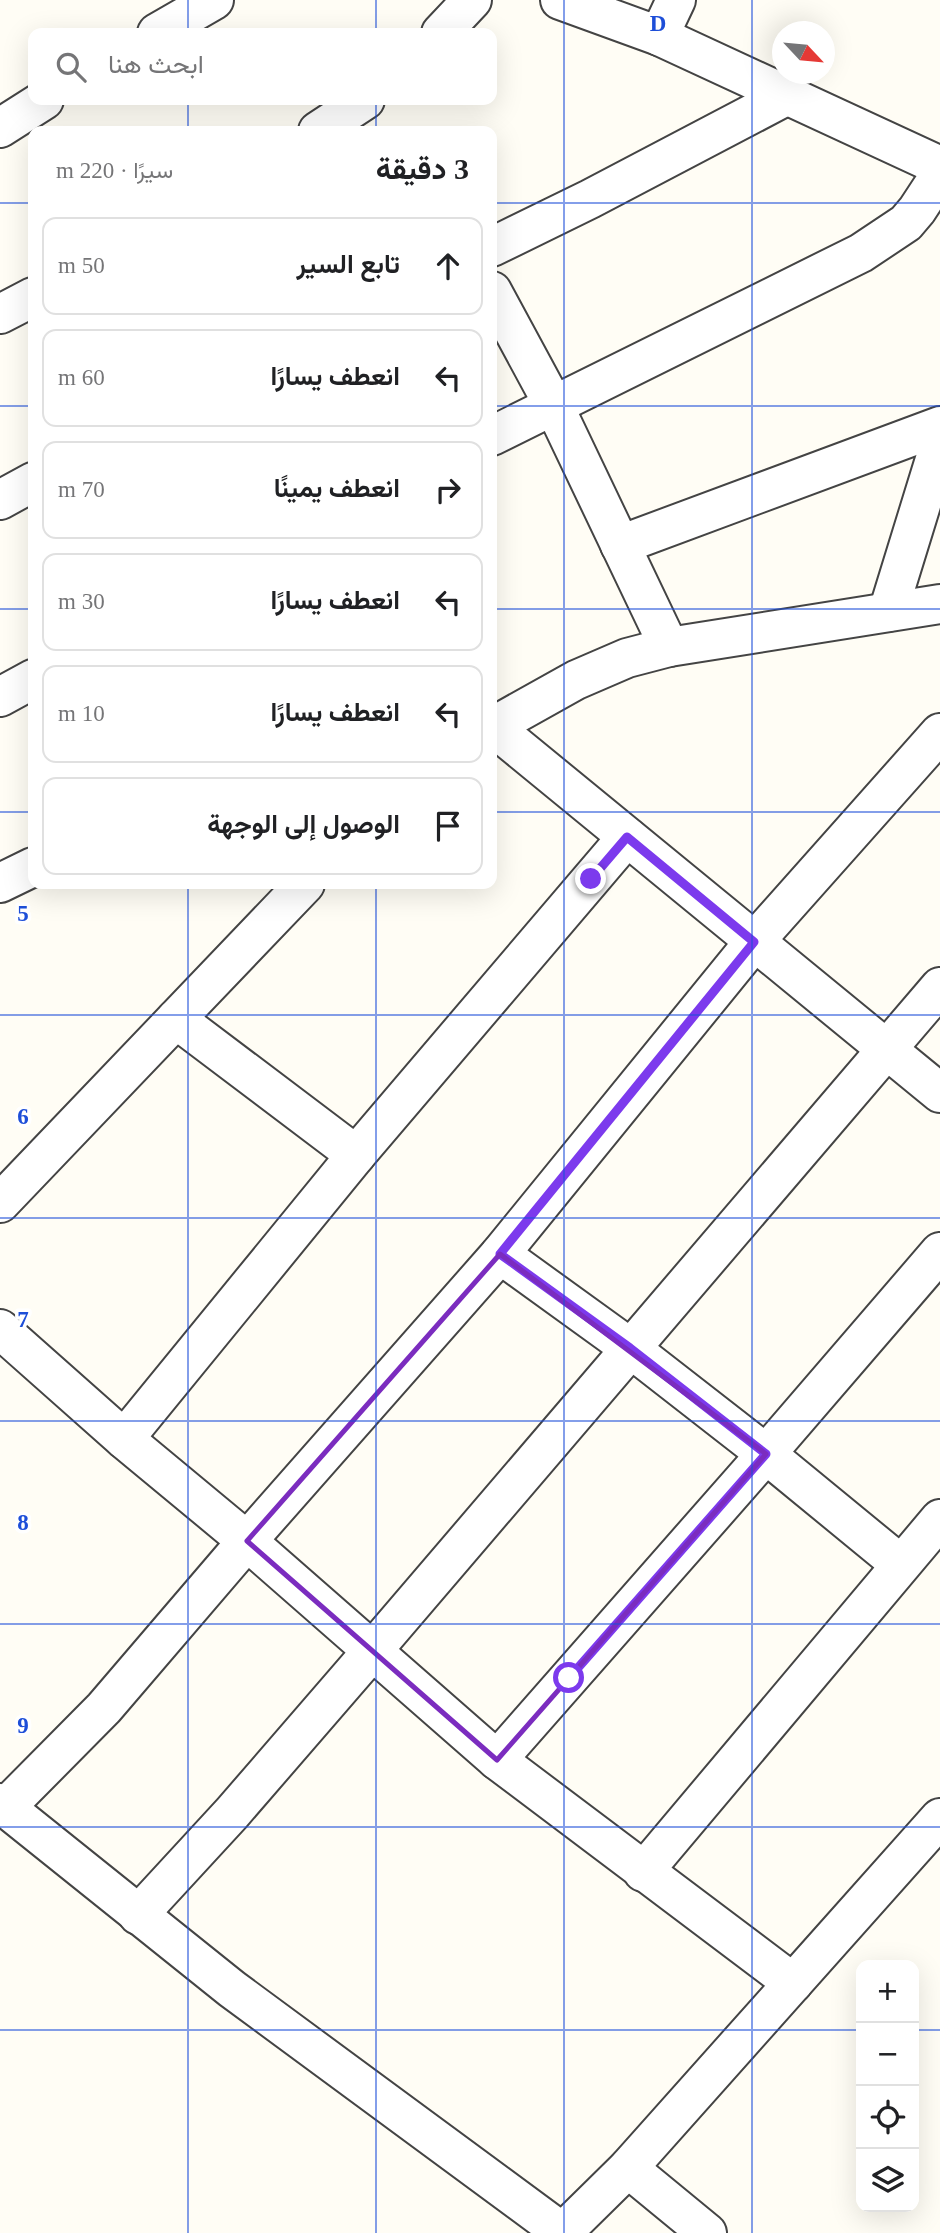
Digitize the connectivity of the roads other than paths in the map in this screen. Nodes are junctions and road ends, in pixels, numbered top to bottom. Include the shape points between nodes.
1 (214, 0) edge
2 (472, 0) edge
3 (560, 0) edge
4 (676, 0) edge
5 (166, 28) edge
6 (446, 28) edge
7 (659, 36) junction
8 (788, 95) junction
9 (33, 105) edge
10 (357, 105) edge
11 (4, 118) edge
12 (326, 126) edge
13 (940, 166) edge
14 (940, 175) edge
15 (497, 245) edge
16 (497, 300) edge
17 (553, 404) junction
18 (940, 426) edge
19 (497, 433) edge
20 (940, 443) edge
21 (28, 485) edge
22 (0, 500) edge
23 (620, 545) junction
24 (940, 604) edge
25 (888, 612) junction
26 (669, 647) junction
27 (28, 682) edge
28 (0, 697) edge
29 (497, 723) edge
30 (497, 730) edge
31 (940, 733) edge
32 (627, 837) junction
33 (28, 869) edge
34 (0, 883) edge
35 (300, 889) edge
36 (754, 942) junction
37 (940, 987) edge
38 (176, 1019) junction
39 (886, 1049) junction
40 (940, 1093) edge
41 (356, 1155) junction
42 (2, 1198) edge
43 (940, 1252) edge
44 (500, 1254) junction
45 (0, 1329) edge
46 (630, 1348) junction
47 (124, 1439) junction
48 (766, 1454) junction
49 (940, 1519) edge
50 (247, 1541) junction
51 (900, 1564) junction
52 (373, 1650) junction
53 (497, 1760) junction
54 (3, 1805) edge
55 (940, 1818) edge
56 (643, 1872) junction
57 (138, 1915) junction
58 (793, 1983) junction
59 (628, 2168) junction
60 (563, 2233) edge
61 (707, 2233) edge

1 - 5 street
2 - 6 street
3 - 7 street
4 - 7 street
7 - 8 street
8 - 13 street
8 - 15 street
9 - 11 street
10 - 12 street
14 - 17 street via 906,223 861,253
16 - 17 street
17 - 19 street
17 - 23 street
18 - 23 street
20 - 25 street
21 - 22 street
23 - 26 street
24 - 25 street
25 - 26 street
26 - 29 street via 626,658 576,680
27 - 28 street
30 - 32 street
31 - 36 street
32 - 36 street
32 - 41 street
33 - 34 street
35 - 38 street
36 - 39 street
36 - 44 street
37 - 39 street
38 - 41 street
38 - 42 street
39 - 40 street
39 - 46 street
41 - 47 street
43 - 48 street
44 - 46 street
44 - 50 street
45 - 47 street
46 - 48 street
46 - 52 street
47 - 50 street
48 - 51 street
48 - 53 street
49 - 51 street
50 - 52 street
50 - 54 street via 104,1708
51 - 56 street
52 - 53 street
52 - 57 street
53 - 56 street
54 - 57 street
55 - 58 street
56 - 58 street
57 - 60 street
58 - 59 street
59 - 60 street
59 - 61 street

